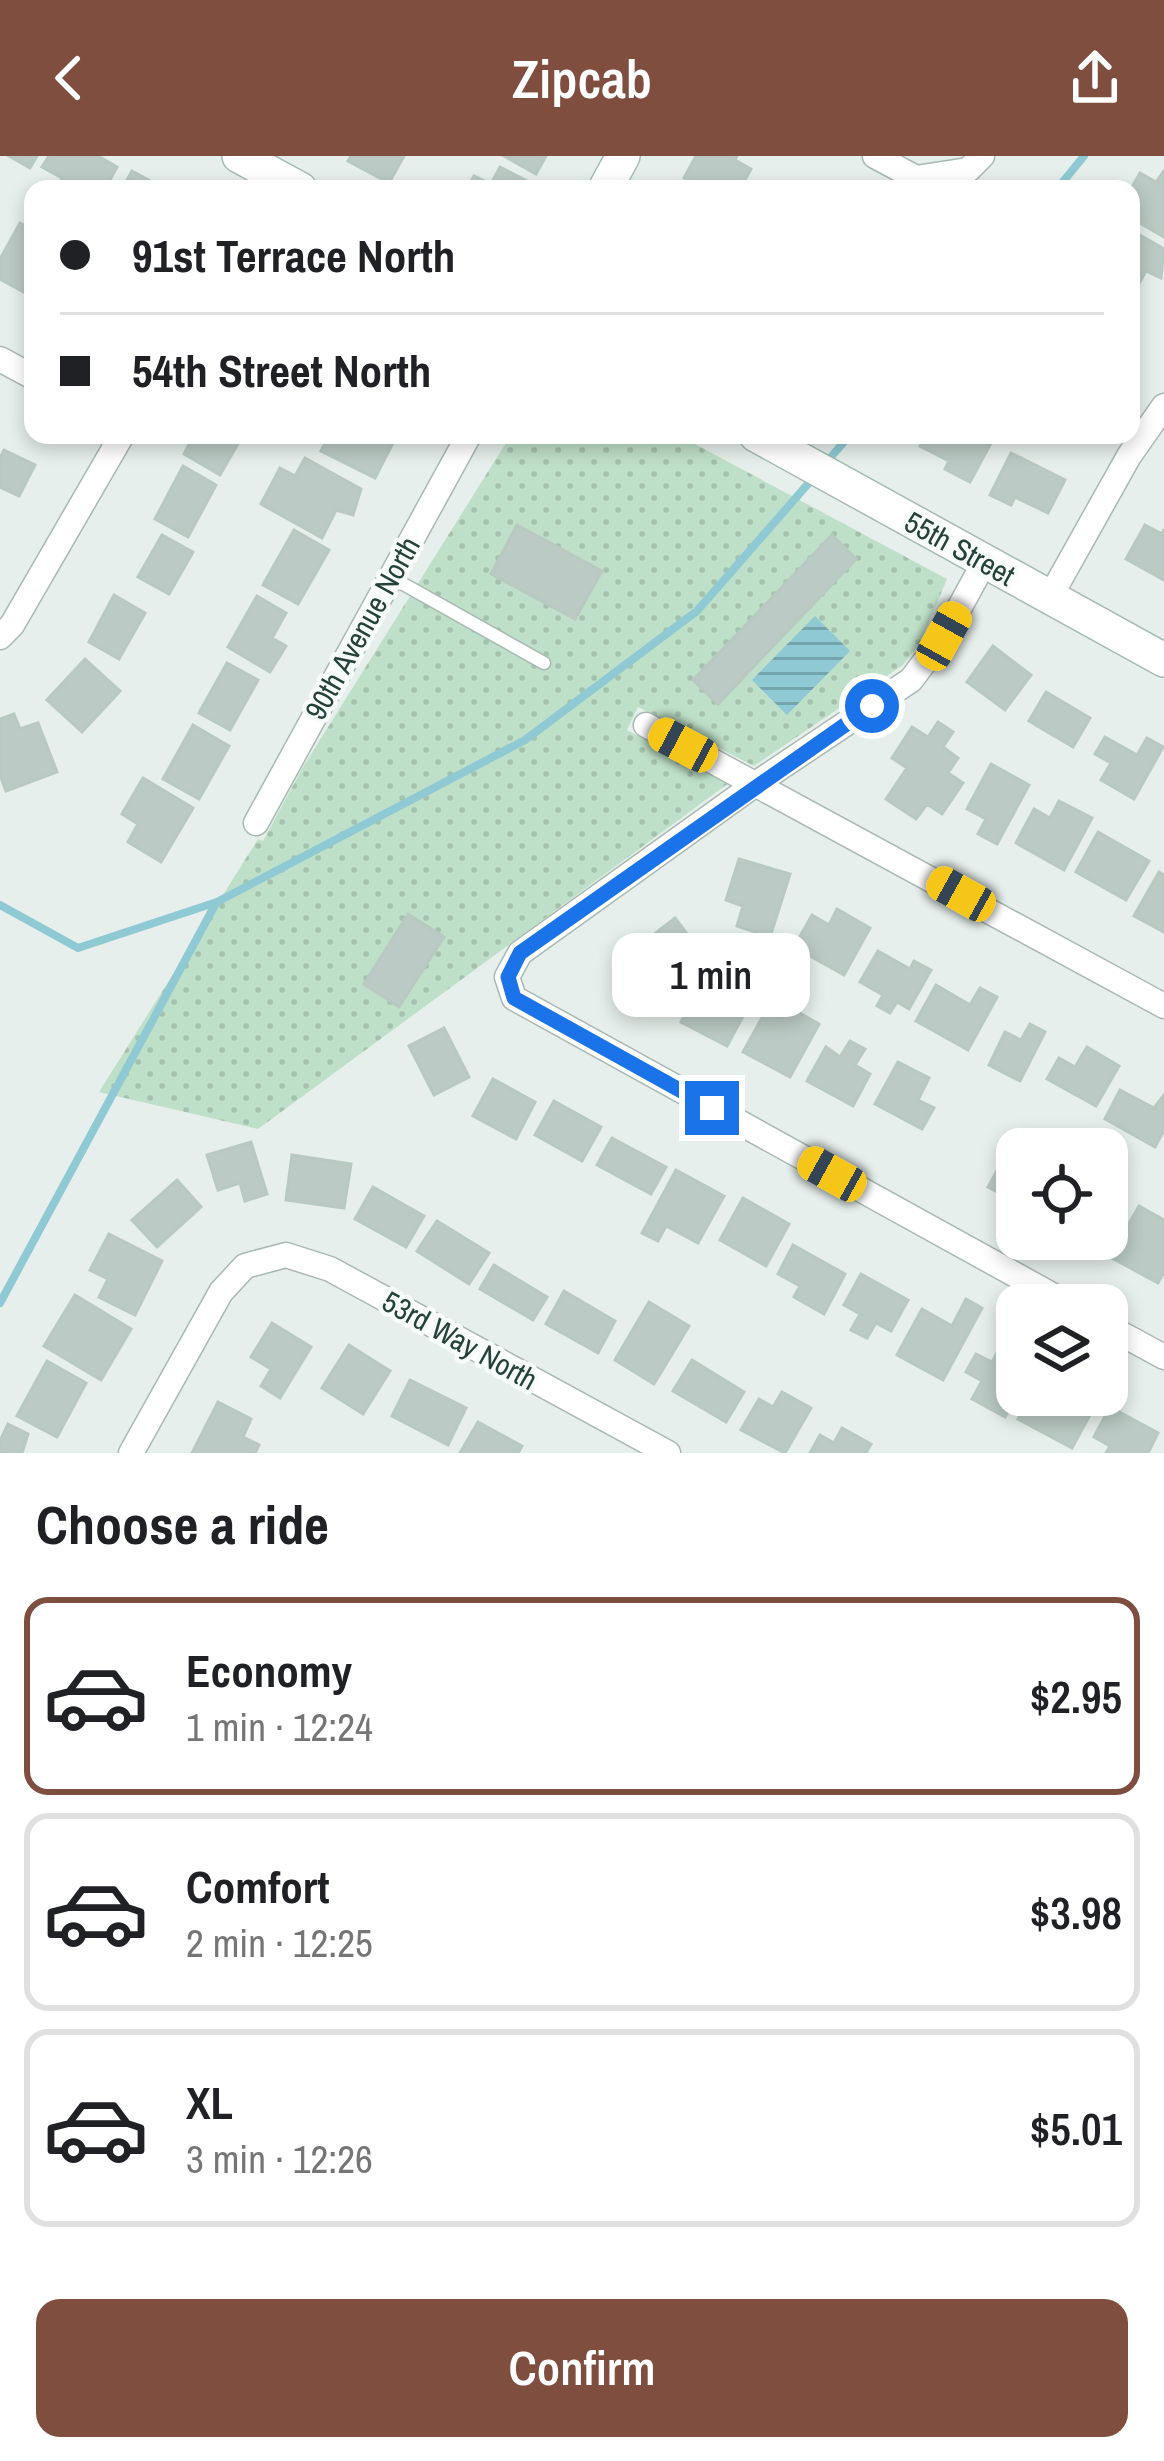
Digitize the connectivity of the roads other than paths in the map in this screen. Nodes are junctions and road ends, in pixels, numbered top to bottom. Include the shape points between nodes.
1 (875, 156) edge
2 (982, 156) edge
3 (1164, 406) edge
4 (1140, 441) edge
5 (117, 444) edge
6 (464, 444) edge
7 (773, 444) edge
8 (1138, 444) edge
9 (985, 561) junction
10 (389, 576) junction
11 (1050, 597) junction
12 (0, 637) edge
13 (1164, 660) edge
14 (544, 663) dead end
15 (646, 725) dead end
16 (757, 783) junction
17 (256, 823) dead end
18 (1164, 1006) edge
19 (1032, 1284) edge
20 (1128, 1337) edge
21 (1164, 1357) edge
22 (131, 1453) edge
23 (668, 1453) edge

1 - 2 street via 916,178 968,170
3 - 4 street
5 - 12 street
6 - 10 street, 90th Avenue North
7 - 9 street, 55th Street
8 - 11 street
9 - 11 street, 55th Street
9 - 16 street via 911,680
10 - 14 lane
10 - 17 street, 90th Avenue North
11 - 13 street, 55th Street
15 - 16 street
16 - 18 street
16 - 19 street via 520,953 508,977 514,998
20 - 21 street
22 - 23 street, 53rd Way North via 220,1292 244,1266 286,1255 330,1269

